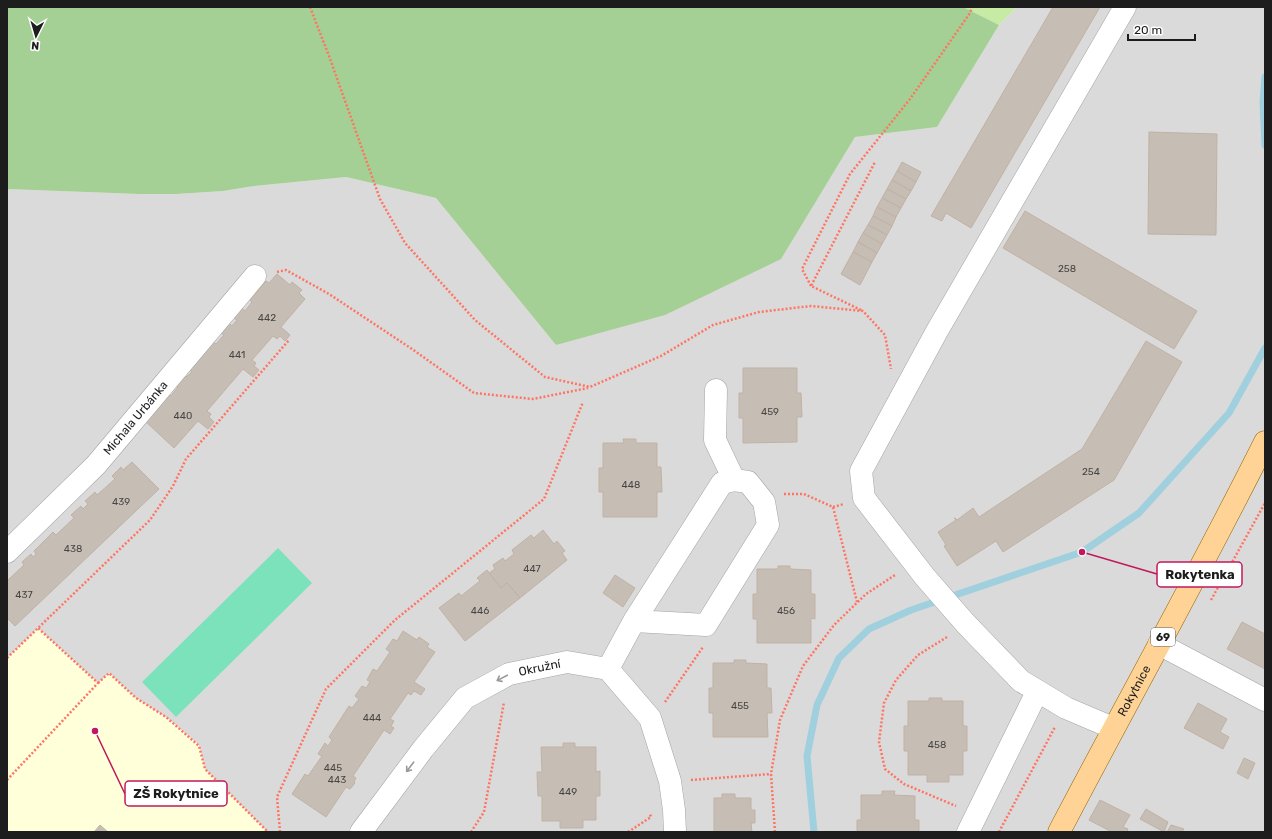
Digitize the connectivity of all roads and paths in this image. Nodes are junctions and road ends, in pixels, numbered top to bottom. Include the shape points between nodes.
1 (310, 7) edge
2 (972, 7) edge
3 (1125, 7) edge
4 (875, 162) dead end
5 (255, 276) joint
6 (811, 286) junction
7 (864, 311) junction
8 (289, 340) dead end
9 (590, 387) junction
10 (716, 390) dead end
11 (583, 402) dead end
12 (897, 405) junction
13 (1265, 442) edge
14 (734, 480) junction
15 (783, 494) dead end
16 (7, 552) edge
17 (920, 570) junction
18 (857, 602) junction
19 (634, 621) junction
20 (963, 621) junction
21 (38, 628) junction
22 (1159, 644) junction
23 (7, 658) edge
24 (608, 670) junction
25 (509, 674) junction
26 (98, 683) junction
27 (1037, 692) junction
28 (1265, 700) edge
29 (1066, 708) junction
30 (1113, 728) junction
31 (771, 774) junction
32 (7, 780) edge
33 (670, 781) junction
34 (972, 823) edge
35 (268, 832) edge
36 (280, 832) edge
37 (361, 832) edge
38 (471, 832) edge
39 (675, 832) edge
40 (775, 832) edge
41 (999, 832) edge
42 (1059, 832) edge

1 - 9 path via 380,199 405,243 475,320 545,377
2 - 6 path via 910,99 850,174 802,269
3 - 12 street via 937,331
4 - 6 path
5 - 9 path via 286,270 329,294 474,393 533,399
5 - 16 street, Michala Urbánka via 96,465
6 - 7 path
7 - 9 path via 811,306 759,312 713,325 661,356
7 - 12 path via 885,335
8 - 21 path via 186,459 173,486 150,520
10 - 14 street via 715,440
11 - 36 path via 544,499 395,620 326,689 277,796
12 - 17 street via 862,471 864,498
13 - 22 main road, Rokytnice / 69
14 - 19 street via 722,483
14 - 19 street via 748,482 764,502 768,525 706,624
15 - 18 path via 804,494 833,507
17 - 18 path via 866,594
17 - 20 street
18 - 31 path via 834,625 803,666 780,720
19 - 24 street
20 - 27 street via 1021,681
20 - 34 path via 918,656 896,680 884,703 879,742 885,768 904,784
21 - 23 path
21 - 26 path
22 - 28 street
22 - 30 main road, Rokytnice / 69
24 - 25 street, Okružní via 567,662
24 - 33 street via 650,718
25 -> 37 street, Okružní via 465,698
25 - 38 path via 484,812
26 - 32 path
26 - 35 path via 108,673 136,698 166,717 198,746 205,768
27 - 29 street
27 - 34 street
29 - 30 street
29 - 41 path
30 - 42 main road, Rokytnice / 69
31 - 33 path
31 - 40 path
33 - 39 street

